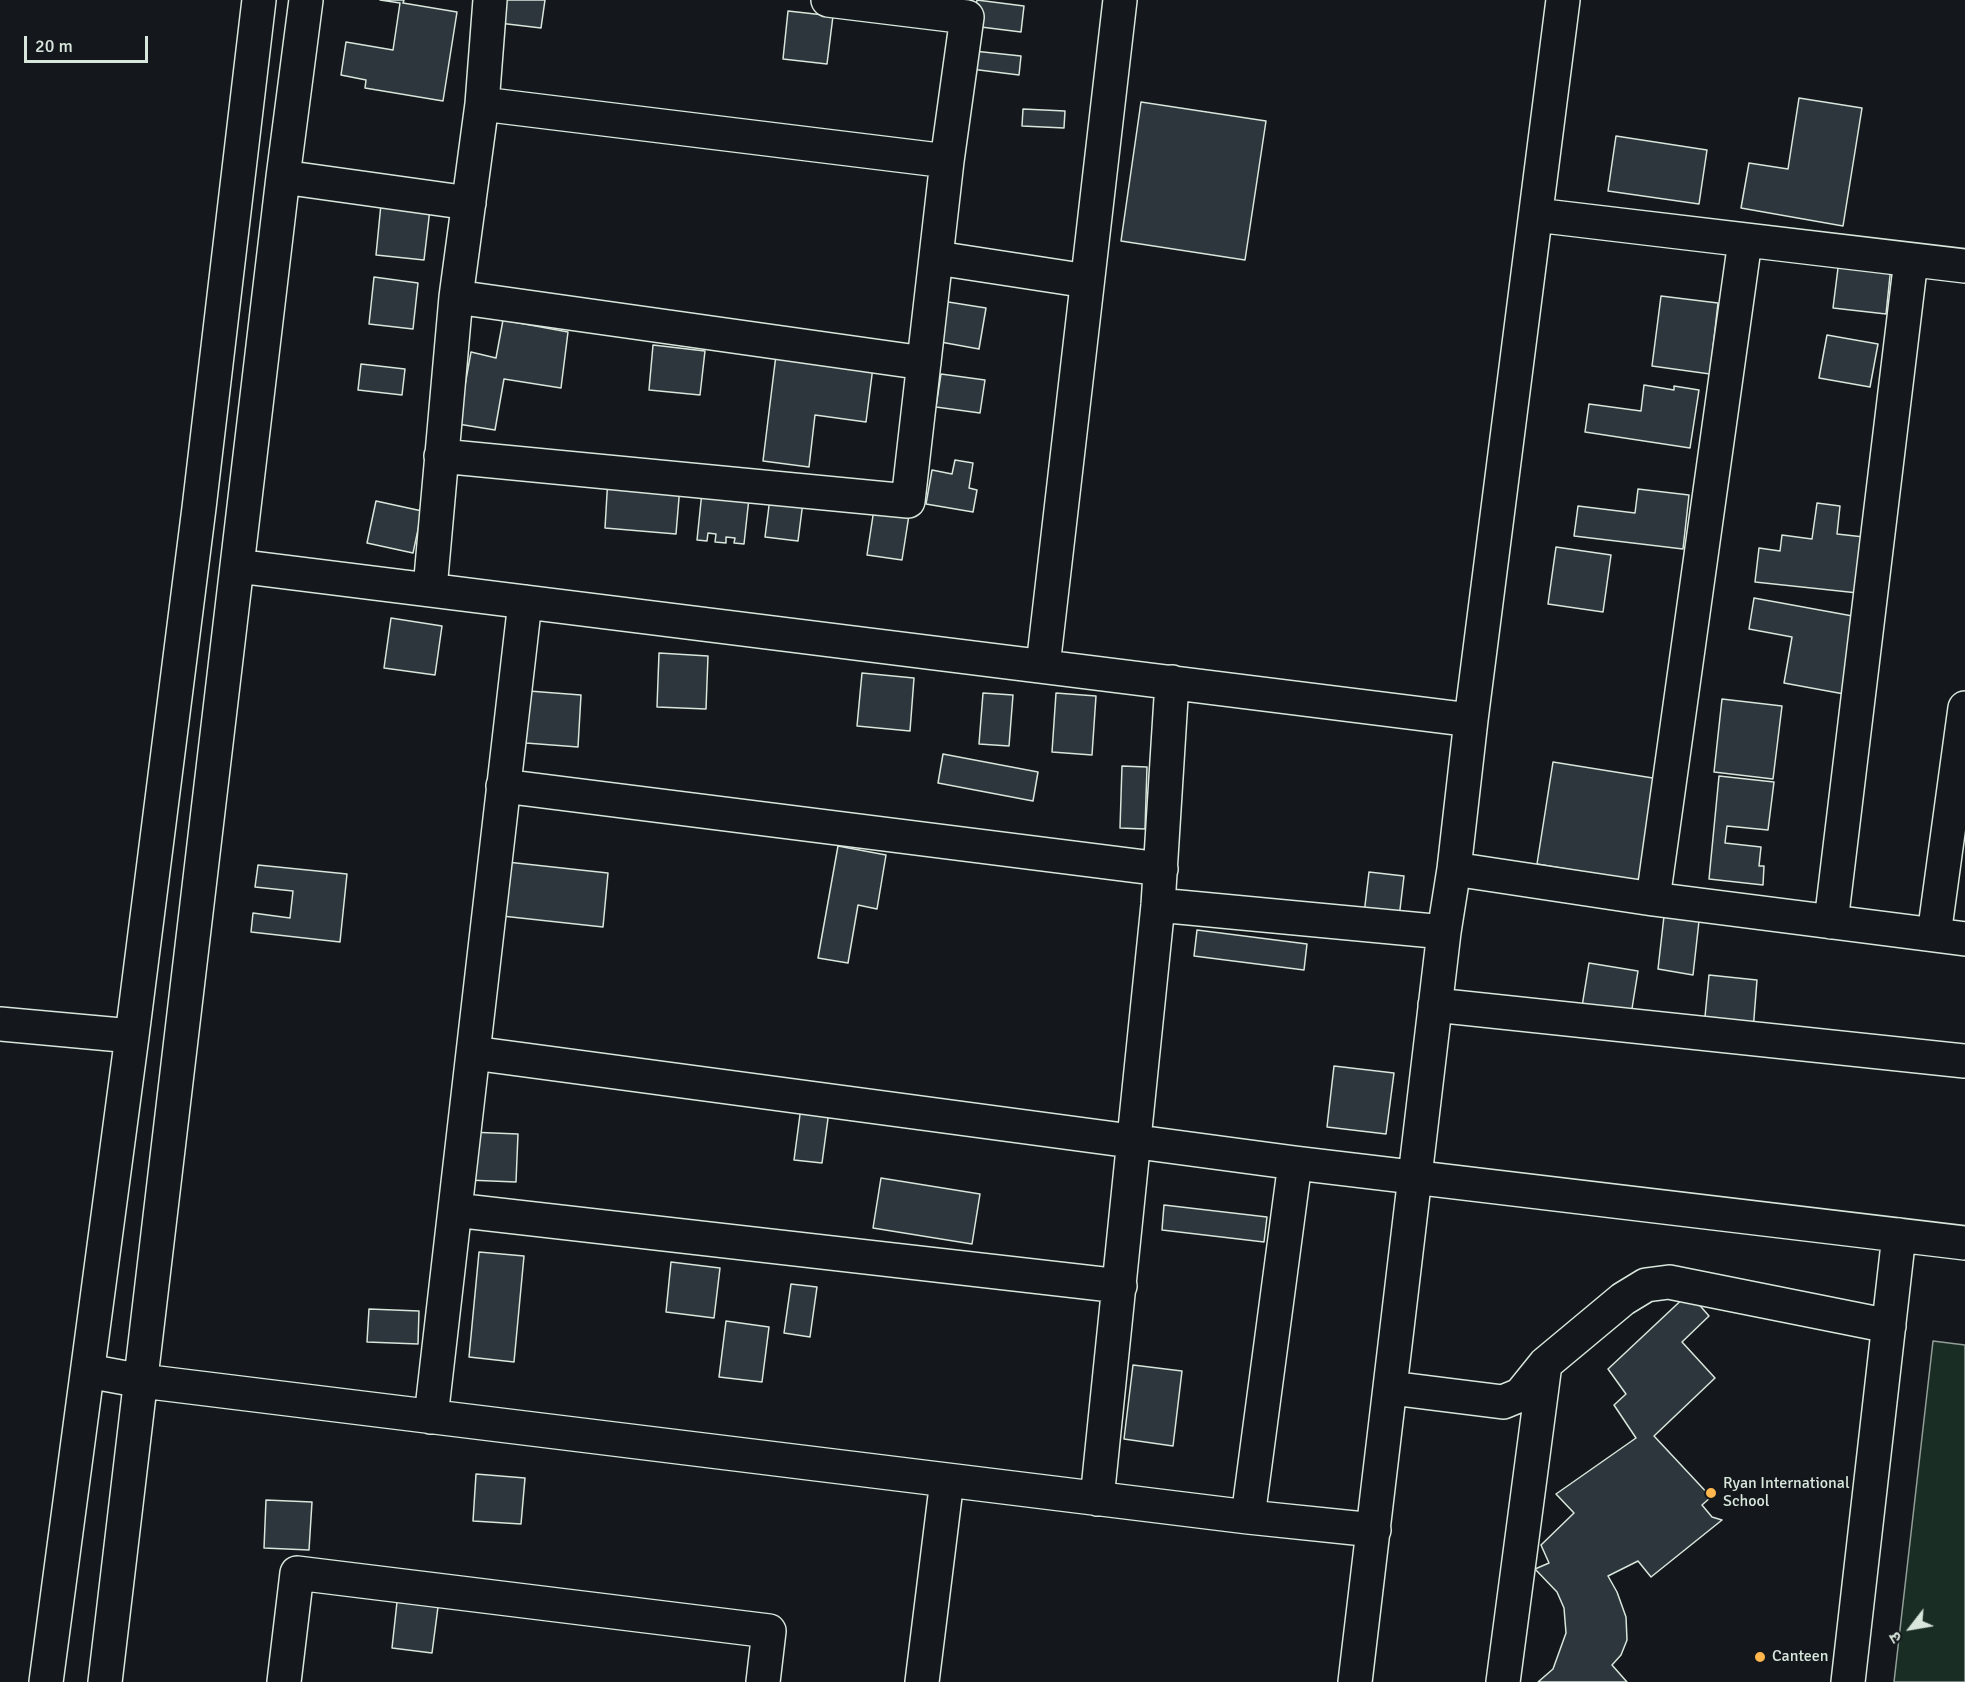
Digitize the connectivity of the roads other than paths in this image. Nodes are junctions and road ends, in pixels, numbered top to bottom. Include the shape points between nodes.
1 (259, 0) edge
2 (306, 0) edge
3 (490, 0) edge
4 (828, 0) edge
5 (1120, 0) edge
6 (1563, 0) edge
7 (482, 104) junction
8 (947, 161) junction
9 (283, 177) junction
10 (469, 203) junction
11 (1536, 215) junction
12 (1745, 241) junction
13 (937, 258) junction
14 (1911, 260) junction
15 (1965, 266) edge
16 (1087, 281) junction
17 (456, 297) junction
18 (924, 363) junction
19 (441, 456) junction
20 (237, 566) junction
21 (430, 590) junction
22 (525, 602) junction
23 (1042, 666) junction
24 (1172, 682) junction
25 (1965, 708) edge
26 (1471, 720) junction
27 (503, 786) junction
28 (1161, 869) junction
29 (1454, 869) junction
30 (1653, 899) junction
31 (1158, 905) junction
32 (1831, 922) junction
33 (1444, 932) junction
34 (1949, 937) edge
35 (1435, 1005) junction
36 (0, 1024) edge
37 (132, 1036) junction
38 (473, 1053) junction
39 (1965, 1061) edge
40 (1135, 1142) junction
41 (1295, 1163) junction
42 (1416, 1177) junction
43 (455, 1210) junction
44 (1899, 1235) junction
45 (1965, 1240) edge
46 (1120, 1286) junction
47 (1889, 1326) junction
48 (1545, 1364) junction
49 (88, 1371) junction
50 (142, 1381) junction
51 (1391, 1388) junction
52 (431, 1417) junction
53 (947, 1480) junction
54 (1097, 1498) junction
55 (1248, 1517) junction
56 (1374, 1530) junction
57 (46, 1682) edge
58 (105, 1682) edge
59 (284, 1682) edge
60 (763, 1682) edge
61 (922, 1682) edge
62 (1355, 1682) edge
63 (1503, 1682) edge
64 (1848, 1682) edge

1 - 37 street
2 - 9 street
3 - 7 street
4 - 8 street via 967,18
5 - 16 street
6 - 11 street
7 - 8 street
7 - 10 street
8 - 13 street
9 - 10 street
9 - 20 street
10 - 17 street
11 - 12 street
11 - 26 street
12 - 14 street
12 - 30 street
13 - 16 street
13 - 18 street
14 - 15 street
14 - 32 street
16 - 23 street
17 - 18 street
17 - 19 street
18 - 19 street via 908,501
19 - 21 street
20 - 21 street
20 - 50 street
21 - 22 street
22 - 23 street
22 - 27 street
23 - 24 street
24 - 26 street
24 - 28 street
25 - 34 street
26 - 29 street
27 - 28 street
27 - 38 street
28 - 31 street
29 - 30 street
29 - 33 street
30 - 32 street
31 - 33 street
31 - 40 street
32 - 34 street
33 - 35 street
35 - 39 street
35 - 42 street
36 - 37 street
37 - 49 street
38 - 40 street
38 - 43 street
40 - 41 street
40 - 46 street
41 - 42 street
41 - 55 street
42 - 44 street
42 - 51 street
43 - 46 street
43 - 52 street
44 - 45 street
44 - 47 street
46 - 54 street
47 - 48 street via 1669,1282 1646,1285 1623,1299
47 - 64 street
48 - 51 street via 1520,1395 1503,1402
48 - 63 street
49 - 50 street
49 - 57 street
50 - 52 street
50 - 58 street
51 - 56 street
52 - 53 street
53 - 54 street
53 - 61 street
54 - 55 street
55 - 56 street
56 - 62 street
59 - 60 street via 297,1573 769,1631

